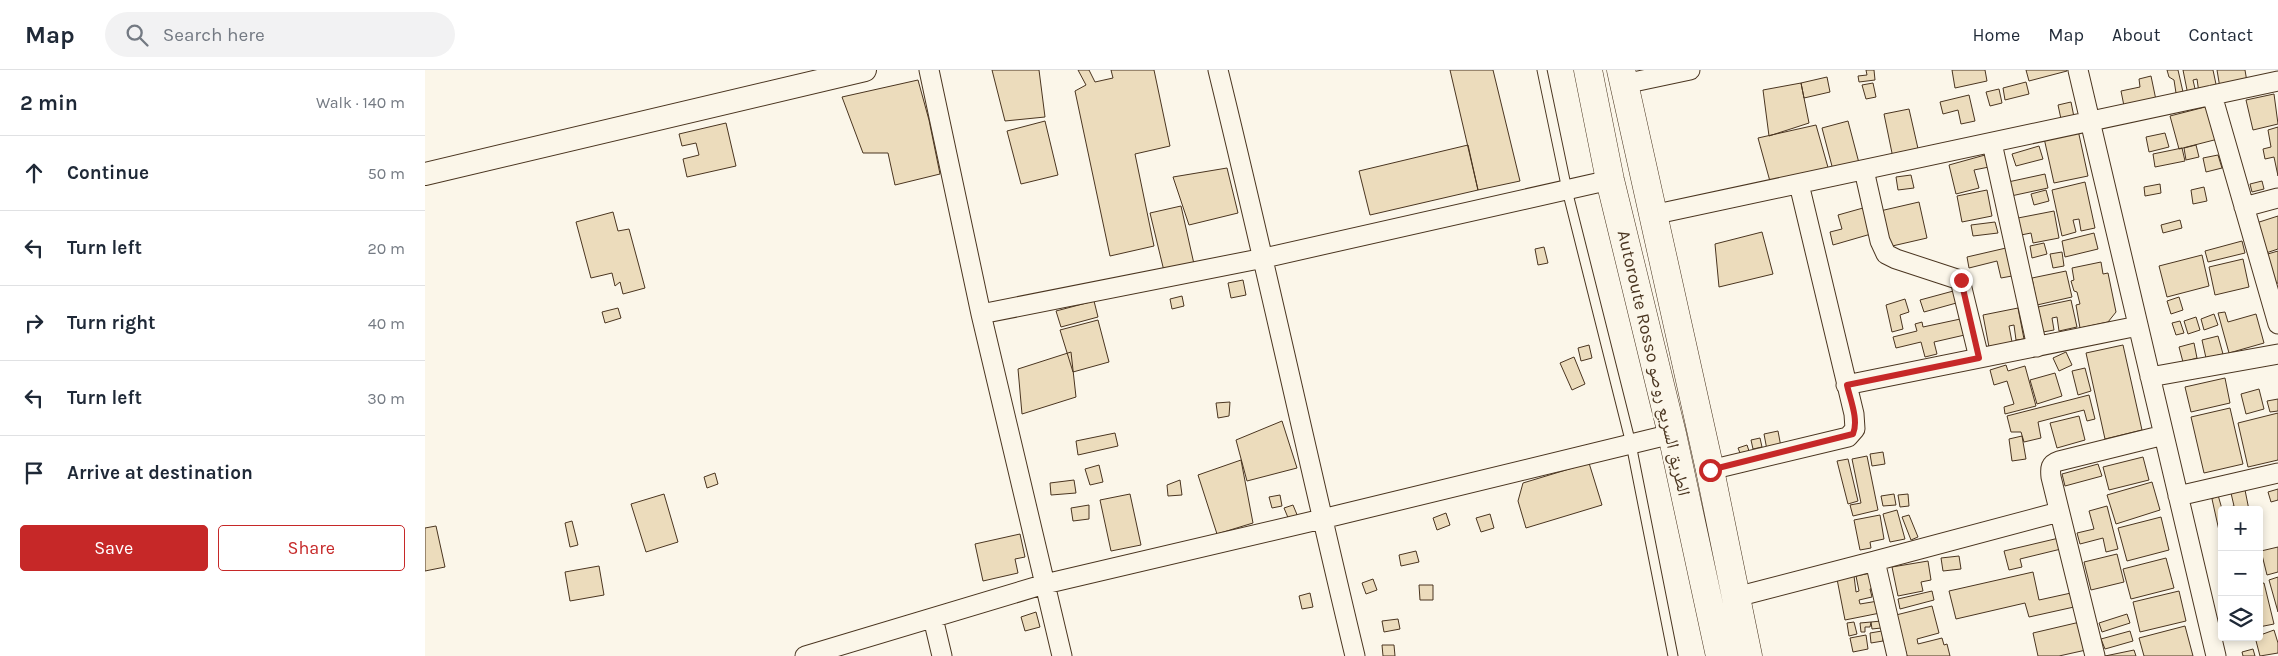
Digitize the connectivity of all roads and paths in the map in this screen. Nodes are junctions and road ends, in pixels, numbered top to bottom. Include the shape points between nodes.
1 (865, 70) edge
2 (929, 70) edge
3 (1217, 70) edge
4 (1542, 70) edge
5 (1588, 70) edge
6 (1690, 70) edge
7 (2078, 70) edge
8 (1623, 77) edge
9 (2277, 85) edge
10 (2212, 95) junction
11 (2091, 122) junction
12 (1992, 143) junction
13 (1864, 170) junction
14 (425, 174) edge
15 (1610, 180) junction
16 (1799, 184) junction
17 (1567, 190) junction
18 (2278, 198) edge
19 (2244, 207) junction
20 (1652, 215) junction
21 (1264, 258) junction
22 (2273, 292) edge
23 (981, 314) junction
24 (2278, 324) edge
25 (2137, 326) junction
26 (2037, 347) junction
27 (2278, 354) edge
28 (1979, 358) junction
29 (2150, 378) junction
30 (1847, 385) junction
31 (1672, 434) junction
32 (2164, 436) junction
33 (1631, 444) junction
34 (1710, 470) junction
35 (2278, 473) edge
36 (2178, 496) junction
37 (2059, 512) junction
38 (1322, 520) junction
39 (1875, 561) junction
40 (1045, 584) junction
41 (1736, 597) junction
42 (933, 618) junction
43 (805, 656) edge
44 (942, 656) edge
45 (1063, 656) edge
46 (1355, 656) edge
47 (1673, 656) edge
48 (1720, 656) edge
49 (1749, 656) edge
50 (1897, 656) edge
51 (2095, 656) edge
52 (2215, 656) edge

1 - 14 street
2 - 23 street
3 - 21 street
4 - 17 lane
5 - 15 highway, Autoroute Rosso الطريق السريع روصو
6 - 8 street
7 - 11 street
8 - 20 highway, Autoroute Rosso الطريق السريع روصو
9 - 10 street
10 - 11 street
10 - 19 street
11 - 12 street
11 - 25 street
12 - 13 street
12 - 26 street
13 - 16 street
13 - 28 street via 1880,241 1886,254 1961,280
15 - 17 street
15 - 31 highway, Autoroute Rosso الطريق السريع روصو
16 - 20 street
16 - 30 street
17 - 21 street
17 - 33 lane
18 - 19 street
19 - 22 street
20 - 34 highway, Autoroute Rosso الطريق السريع روصو
21 - 23 street
21 - 38 street
22 - 24 street
23 - 40 street
25 - 26 street
25 - 29 street
26 - 28 street
27 - 29 street
28 - 30 street
29 - 32 street
30 - 34 street via 1854,414 1853,434
31 - 33 street
31 - 48 highway, Autoroute Rosso الطريق السريع روصو
32 - 36 street
32 - 37 street via 2053,463 2051,477
33 - 38 street
33 - 47 lane
34 - 41 highway, Autoroute Rosso الطريق السريع روصو
35 - 36 street
36 - 52 street
37 - 39 street
37 - 51 street
38 - 40 street
38 - 46 street
39 - 41 street
39 - 50 street
40 - 42 street
40 - 45 street
41 - 49 highway, Autoroute Rosso الطريق السريع روصو
42 - 43 street
42 - 44 street

